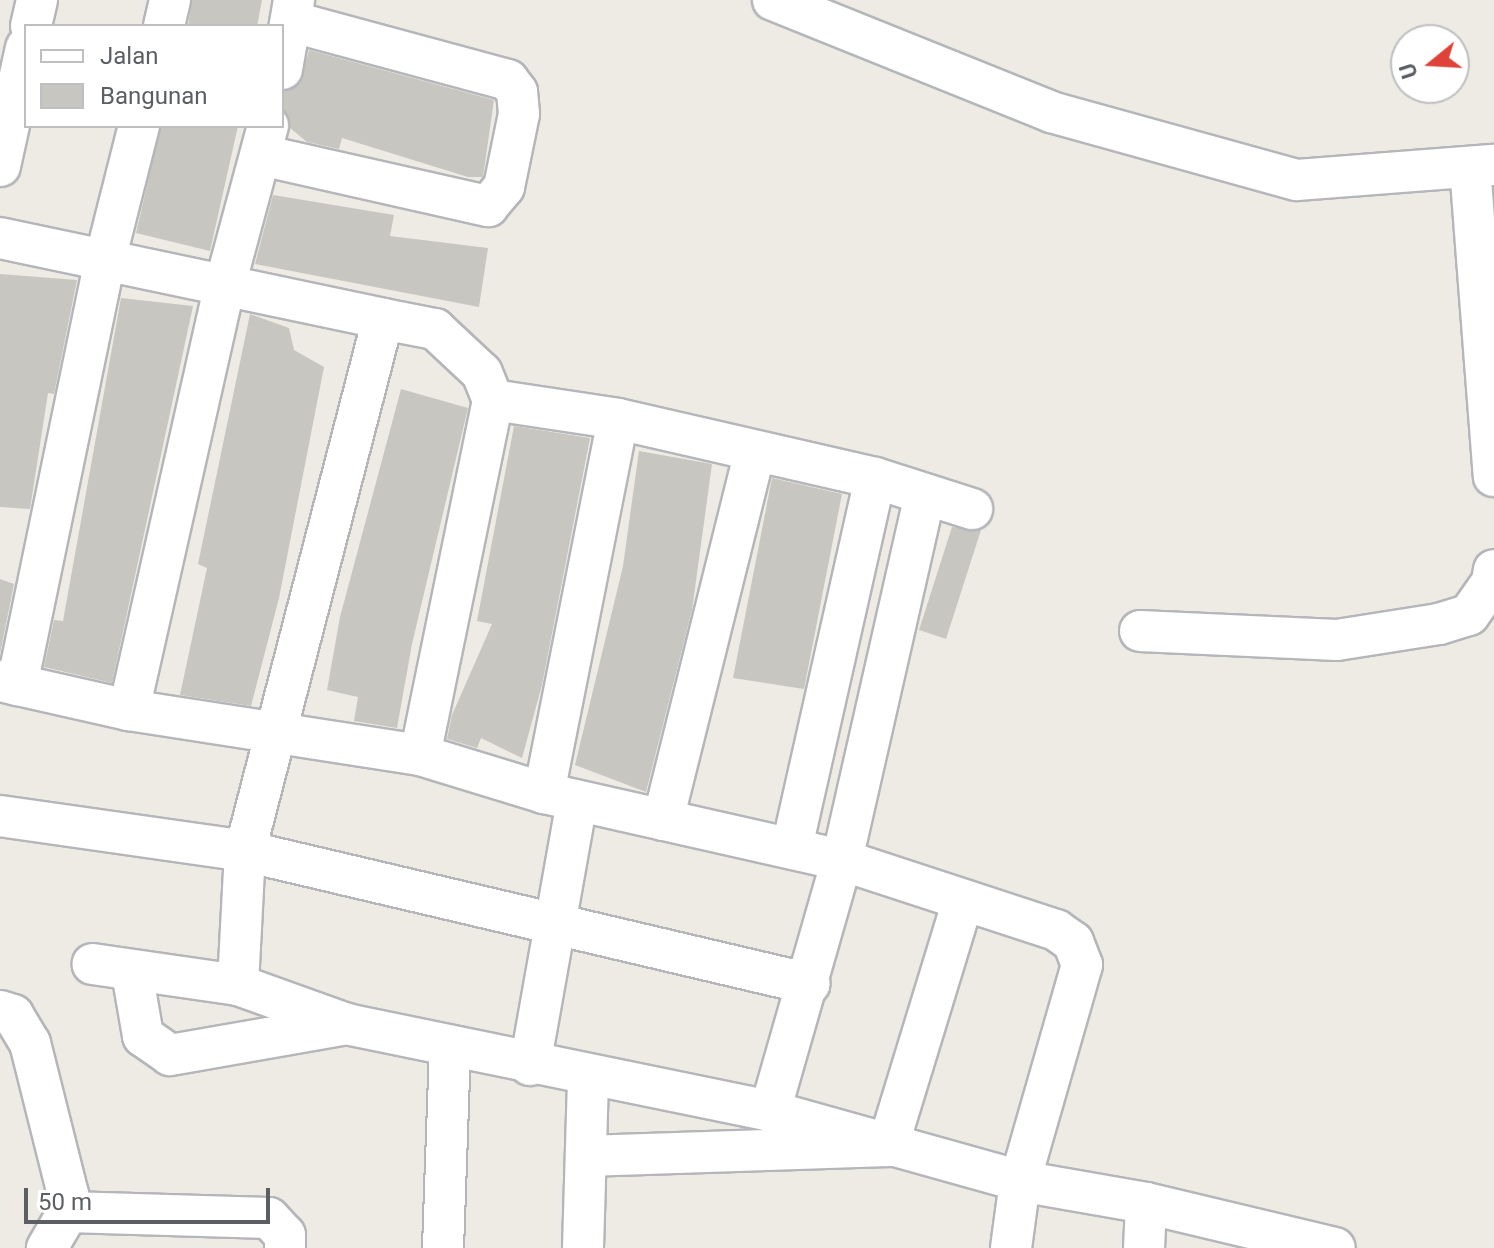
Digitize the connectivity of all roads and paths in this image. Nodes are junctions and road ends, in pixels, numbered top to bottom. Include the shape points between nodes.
1 (37, 0) edge
2 (170, 0) edge
3 (773, 0) edge
4 (294, 11) edge
5 (31, 24) edge
6 (164, 24) edge
7 (24, 57) edge
8 (284, 59) edge
9 (138, 128) edge
10 (265, 140) edge
11 (0, 166) edge
12 (1482, 166) edge
13 (0, 238) edge
14 (105, 260) junction
15 (225, 285) junction
16 (383, 319) junction
17 (493, 400) junction
18 (618, 419) junction
19 (755, 451) junction
20 (1494, 476) edge
21 (875, 478) junction
22 (925, 494) junction
23 (972, 509) dead end
24 (1494, 570) edge
25 (1140, 631) dead end
26 (9, 683) edge
27 (129, 710) junction
28 (274, 735) junction
29 (420, 755) junction
30 (560, 797) junction
31 (0, 816) edge
32 (663, 820) junction
33 (792, 847) junction
34 (245, 851) junction
35 (842, 860) junction
36 (963, 900) junction
37 (554, 925) junction
38 (93, 964) dead end
39 (132, 972) junction
40 (810, 984) junction
41 (238, 985) junction
42 (0, 1011) edge
43 (347, 1024) junction
44 (450, 1047) junction
45 (530, 1065) junction
46 (588, 1077) junction
47 (770, 1111) junction
48 (888, 1146) junction
49 (586, 1156) junction
50 (1020, 1181) junction
51 (1146, 1203) junction
52 (68, 1212) junction
53 (1280, 1241) edge
54 (47, 1248) edge
55 (285, 1248) edge
56 (443, 1248) edge
57 (583, 1248) edge
58 (1011, 1248) edge
59 (1144, 1248) edge
60 (1335, 1248) edge

1 - 5 street
2 - 6 street
3 - 12 street via 1051,112 1297,180
4 - 8 street
4 - 10 street via 508,80 517,92 519,114 504,187 488,206
7 - 11 street
9 - 14 street
10 - 15 street
12 - 20 street
13 - 14 street
14 - 15 street
14 - 26 street
15 - 16 street
15 - 27 street
16 - 17 street via 435,329 474,363
16 - 28 street
17 - 18 street
17 - 29 street
18 - 19 street
18 - 30 street
19 - 21 street
19 - 32 street
21 - 22 street
21 - 33 street
22 - 23 street
22 - 35 street
24 - 25 street via 1492,582 1469,615 1439,624 1337,640
26 - 27 street
27 - 28 street
28 - 29 street
28 - 34 street
29 - 30 street
30 - 32 street
30 - 37 street
31 - 34 street
32 - 33 street
33 - 35 street
34 - 37 street
34 - 41 street
35 - 36 street
35 - 40 street
36 - 48 street
36 - 50 street via 1065,934 1082,965
37 - 40 street
37 - 45 street
38 - 39 street
39 - 41 street
39 - 43 street via 143,1036 170,1055
40 - 47 street
41 - 43 street
42 - 52 street via 13,1015 30,1043
43 - 44 street
44 - 45 street
44 - 56 street
45 - 46 street
46 - 47 street
46 - 49 street
47 - 48 street
48 - 49 street
48 - 50 street
49 - 57 street
50 - 51 street
50 - 58 street
51 - 53 street
51 - 59 street
52 - 54 street
52 - 55 street via 269,1218 285,1235
53 - 60 street

